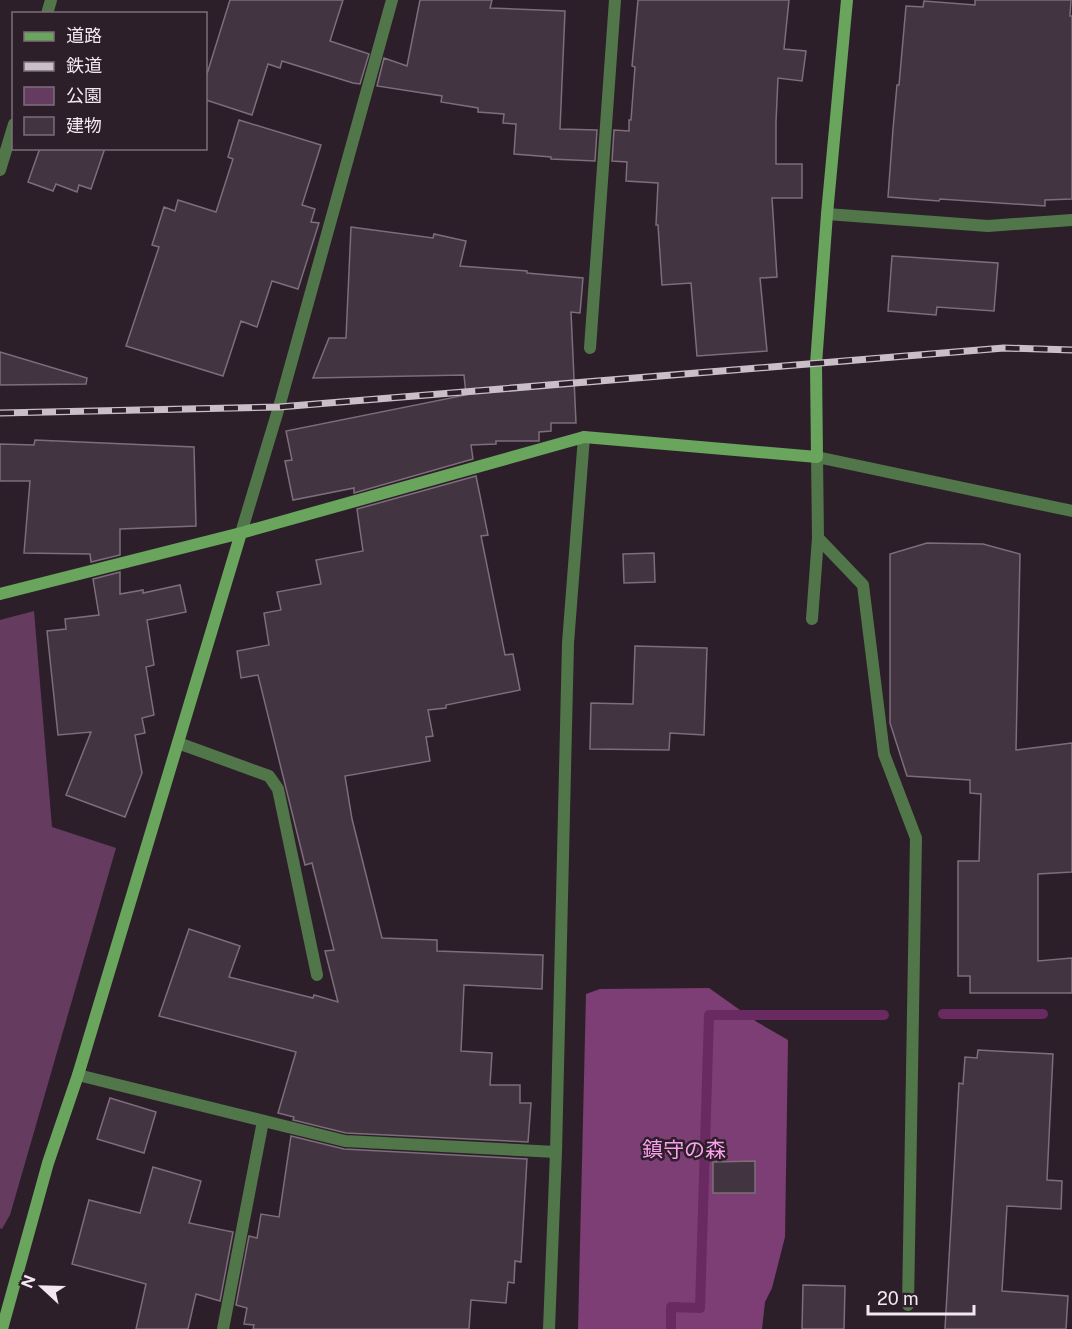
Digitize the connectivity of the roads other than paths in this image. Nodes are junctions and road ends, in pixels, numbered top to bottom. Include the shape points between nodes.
1 (392, 0) edge
2 (615, 0) edge
3 (847, 0) edge
4 (12, 131) edge
5 (0, 170) edge
6 (827, 214) junction
7 (1072, 220) edge
8 (590, 348) dead end
9 (584, 437) junction
10 (817, 457) junction
11 (1072, 511) edge
12 (241, 533) junction
13 (818, 538) junction
14 (0, 594) edge
15 (813, 619) dead end
16 (178, 743) junction
17 (317, 975) dead end
18 (78, 1075) junction
19 (263, 1121) junction
20 (556, 1152) junction
21 (908, 1305) dead end
22 (2, 1329) edge
23 (223, 1329) edge
24 (549, 1329) edge

1 - 12 street
2 - 8 street
3 - 6 street
4 - 5 street
6 - 7 street via 988,226
6 - 10 street via 816,364
9 - 10 street
9 - 12 street
9 - 20 street via 568,643
10 - 11 street
10 - 13 street
12 - 14 street
12 - 16 street
13 - 15 street
13 - 21 street via 863,585 884,754 916,838
16 - 17 street via 269,776 278,789
16 - 18 street
18 - 19 street
18 - 22 street via 48,1163
19 - 20 street via 345,1141
19 - 23 street
20 - 24 street

